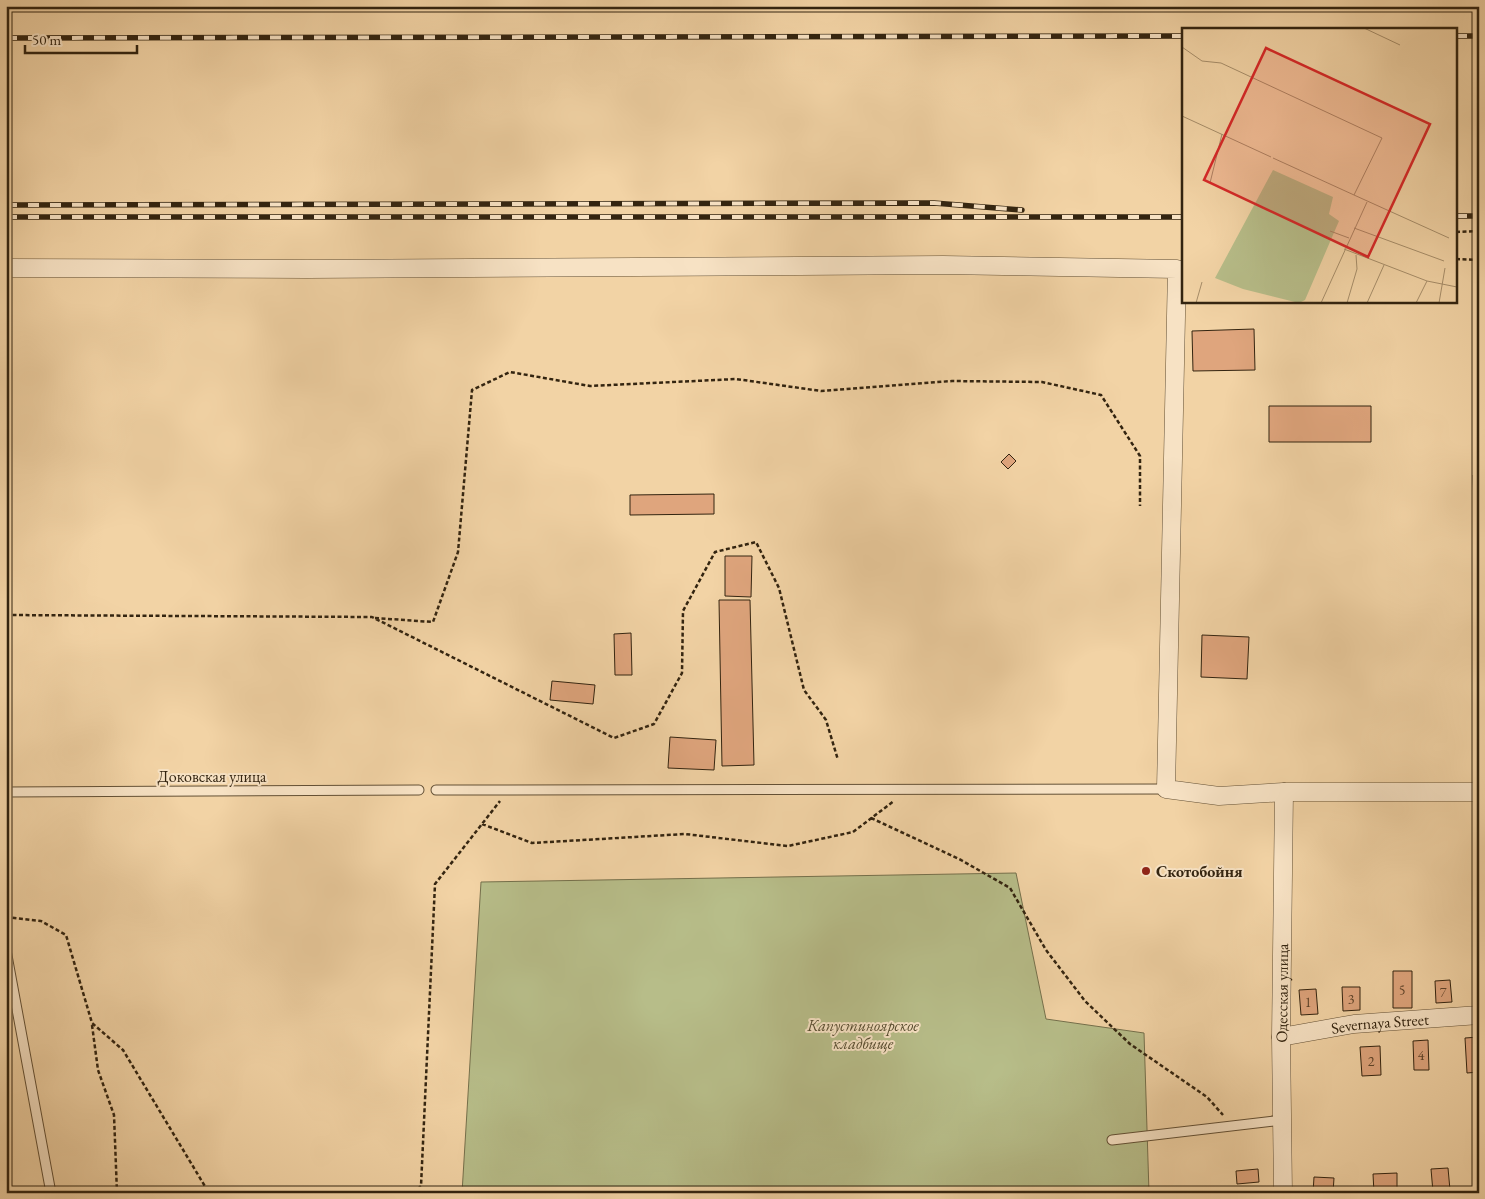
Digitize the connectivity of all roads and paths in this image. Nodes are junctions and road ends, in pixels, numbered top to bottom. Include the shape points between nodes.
1 (1479, 231) edge
2 (1458, 232) edge
3 (1458, 259) edge
4 (1479, 260) edge
5 (6, 268) edge
6 (1140, 506) dead end
7 (6, 615) edge
8 (374, 618) junction
9 (838, 760) dead end
10 (1166, 789) junction
11 (419, 790) dead end
12 (436, 790) dead end
13 (508, 790) junction
14 (908, 791) junction
15 (6, 792) edge
16 (1284, 792) junction
17 (1479, 792) edge
18 (871, 818) junction
19 (482, 824) junction
20 (6, 917) edge
21 (6, 950) edge
22 (1479, 1015) edge
23 (92, 1023) junction
24 (1281, 1037) junction
25 (1282, 1120) junction
26 (1233, 1126) junction
27 (1112, 1140) dead end
28 (50, 1193) edge
29 (117, 1193) edge
30 (209, 1193) edge
31 (413, 1193) edge
32 (1283, 1193) edge

1 - 2 path
3 - 4 path
5 - 10 street via 943,265 1177,269
6 - 8 path via 1140,456 1101,394 1042,382 952,381 821,391 736,379 590,386 510,372 472,390 458,552 432,622
7 - 8 path
8 - 9 path via 614,738 654,724 673,690 682,673 683,611 715,552 756,542 779,588 804,690 826,720
10 - 14 lane
10 - 16 street via 1219,796
11 - 15 lane, Доковская улица
12 - 13 lane
13 - 14 lane
13 - 19 path
14 - 18 path
16 - 17 street
16 - 24 street, Одесская улица
18 - 19 path via 853,832 788,846 685,834 532,843
18 - 26 path via 961,860 1010,888 1046,950 1085,1001 1130,1044 1207,1097
19 - 31 path via 435,884 421,1186
20 - 23 path via 41,921 66,935
21 - 28 lane
22 - 24 street, Severnaya Street via 1354,1024
23 - 29 path via 98,1070 114,1115
23 - 30 path via 123,1050
24 - 25 street, Одесская улица
25 - 26 lane
25 - 32 street, Одесская улица
26 - 27 lane

